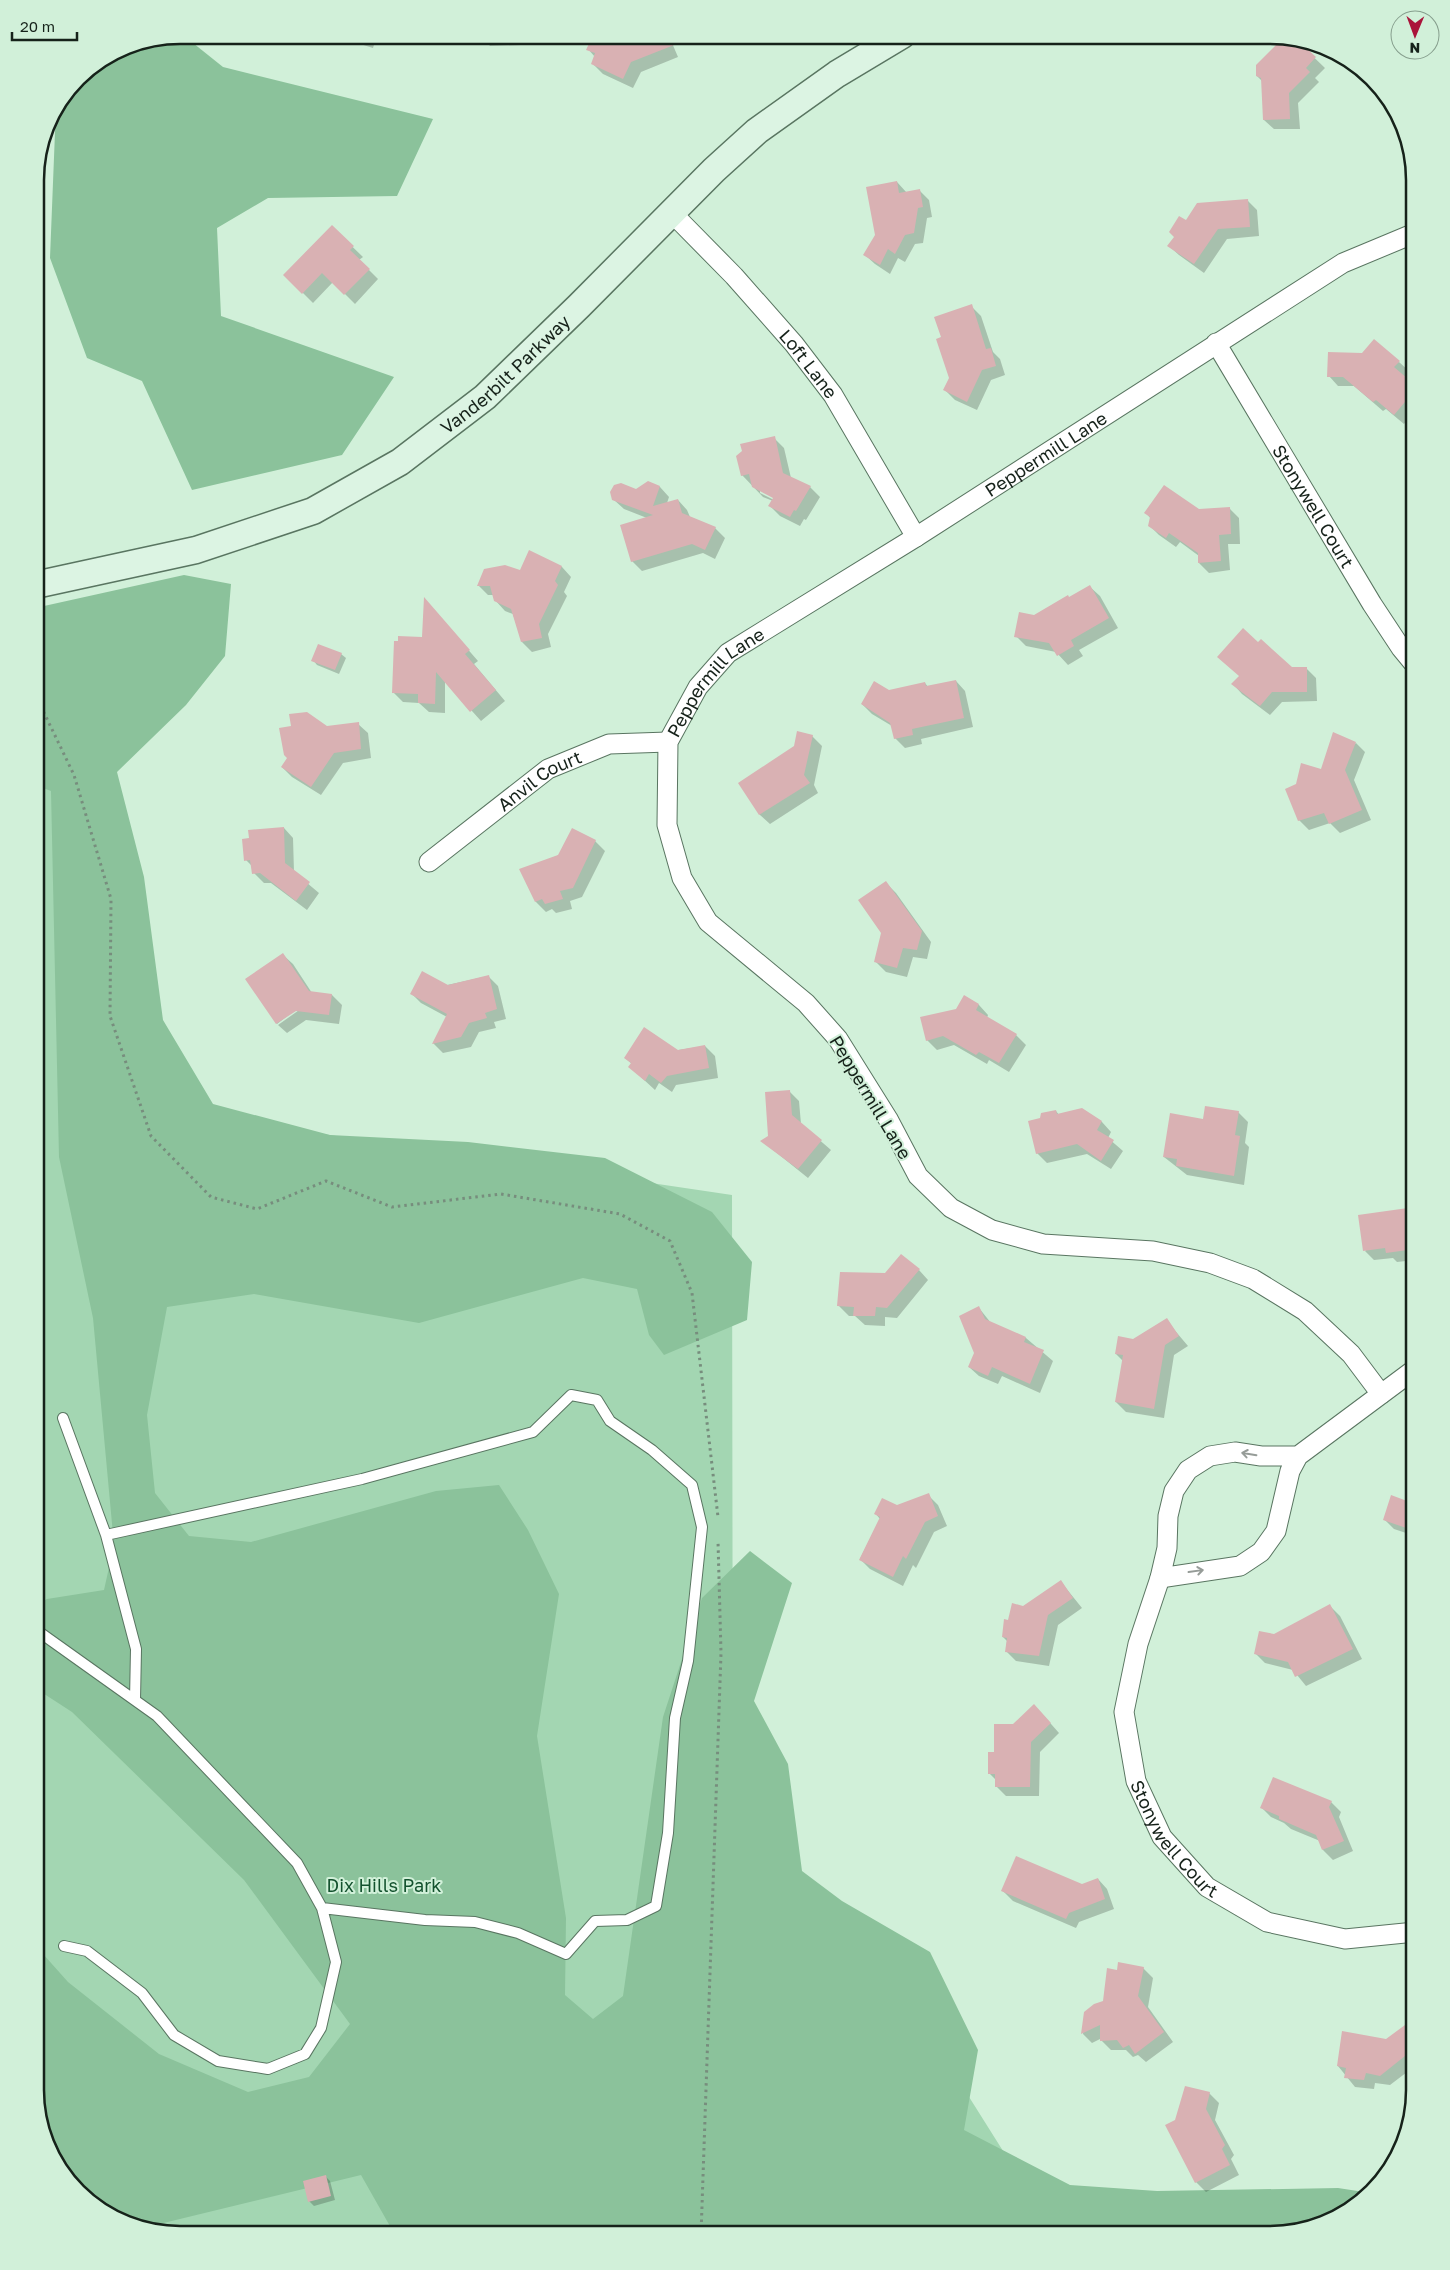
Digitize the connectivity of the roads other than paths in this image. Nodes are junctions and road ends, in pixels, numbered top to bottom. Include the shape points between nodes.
1 (887, 44) edge
2 (671, 212) junction
3 (1406, 237) edge
4 (1216, 343) junction
5 (916, 537) junction
6 (44, 583) edge
7 (1406, 655) edge
8 (668, 742) junction
9 (429, 862) dead end
10 (1406, 1376) edge
11 (1382, 1394) junction
12 (63, 1418) dead end
13 (1298, 1456) junction
14 (106, 1535) junction
15 (1160, 1578) junction
16 (44, 1635) edge
17 (135, 1700) junction
18 (322, 1908) junction
19 (1406, 1933) edge
20 (64, 1946) dead end

1 - 2 main road, Vanderbilt Parkway via 775,116
2 - 5 street, Loft Lane via 734,276 794,344 833,395
2 - 6 main road, Vanderbilt Parkway via 485,397 400,462 304,514 196,550
3 - 4 street, Peppermill Lane via 1343,263
4 - 5 street, Peppermill Lane
4 - 7 street, Stonywell Court via 1372,604
5 - 8 street, Peppermill Lane via 728,652 698,687
8 - 9 street, Anvil Court via 609,744 548,769
8 - 11 street, Peppermill Lane via 666,824 682,878 708,922 806,1003 838,1039 888,1119 918,1176 951,1208 992,1230 1042,1244 1153,1251 1210,1263 1253,1279 1306,1310 1351,1354
10 - 11 street
11 - 13 street
12 - 14 lane
15 -> 13 street via 1240,1566 1262,1552 1276,1531 1290,1472
13 -> 15 street, Stonywell Court via 1235,1452 1210,1456 1188,1470 1174,1491
14 - 17 lane via 136,1649
14 - 18 lane via 362,1479 533,1432 571,1395 597,1400 610,1421 652,1450 692,1485 702,1527 688,1661 674,1718 668,1833 656,1906 627,1920 595,1921 566,1954 518,1933 475,1922 425,1920
15 - 19 street, Stonywell Court via 1138,1644 1124,1712 1136,1781 1162,1837 1207,1887 1267,1922 1345,1939
16 - 17 lane
17 - 18 lane via 157,1716 297,1863
18 - 20 lane via 336,1962 321,2028 305,2054 268,2070 218,2061 174,2035 142,1993 87,1951

